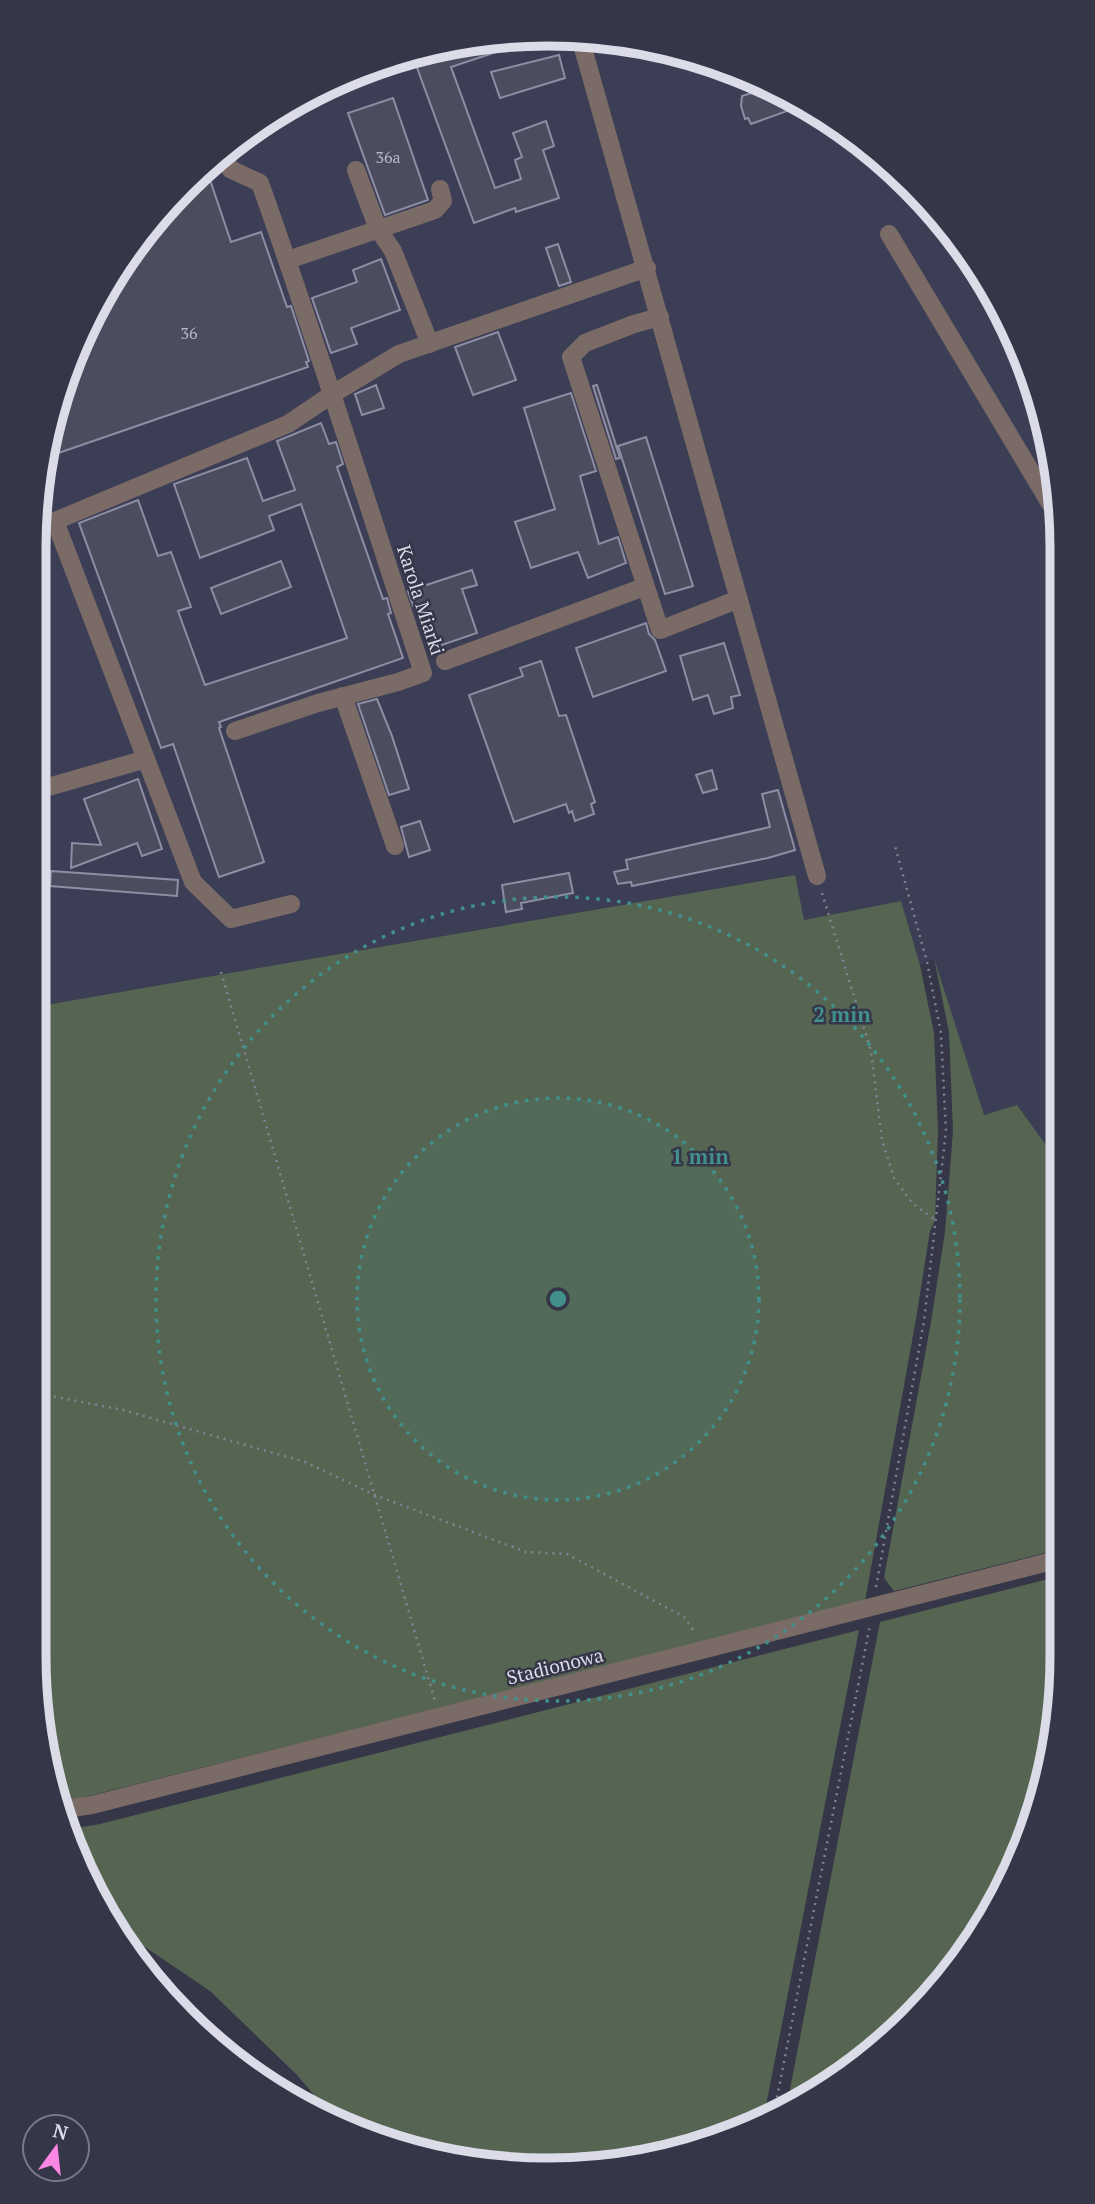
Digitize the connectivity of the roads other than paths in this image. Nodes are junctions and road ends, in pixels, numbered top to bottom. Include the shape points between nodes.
1 (583, 47) edge
2 (227, 161) edge
3 (356, 170) dead end
4 (440, 189) dead end
5 (378, 229) junction
6 (889, 234) dead end
7 (288, 260) junction
8 (647, 268) junction
9 (660, 317) junction
10 (430, 344) junction
11 (331, 395) junction
12 (1046, 495) edge
13 (55, 521) junction
14 (47, 523) edge
15 (645, 587) junction
16 (739, 598) junction
17 (445, 661) dead end
18 (343, 696) junction
19 (235, 731) dead end
20 (146, 759) junction
21 (46, 787) edge
22 (395, 846) dead end
23 (817, 876) road end
24 (291, 904) dead end
25 (1050, 1562) edge
26 (69, 1808) edge

1 - 8 street
2 - 7 street, Karola Miarki via 230,169 260,183
3 - 5 street
4 - 5 street via 443,201 435,210
5 - 7 street
5 - 10 street via 393,251
6 - 12 street
7 - 11 street, Karola Miarki
8 - 9 street
8 - 10 street
9 - 15 street via 585,343 571,358
9 - 16 street
10 - 11 street via 399,354
11 - 13 street via 288,424
11 - 18 street, Karola Miarki via 423,673
13 - 14 street
13 - 20 street
15 - 16 street via 660,630
15 - 17 street, Karola Miarki
16 - 23 street
18 - 19 street, Karola Miarki
18 - 22 street
20 - 21 street
20 - 24 street via 193,881 202,891 231,919
25 - 26 street, Stadionowa

